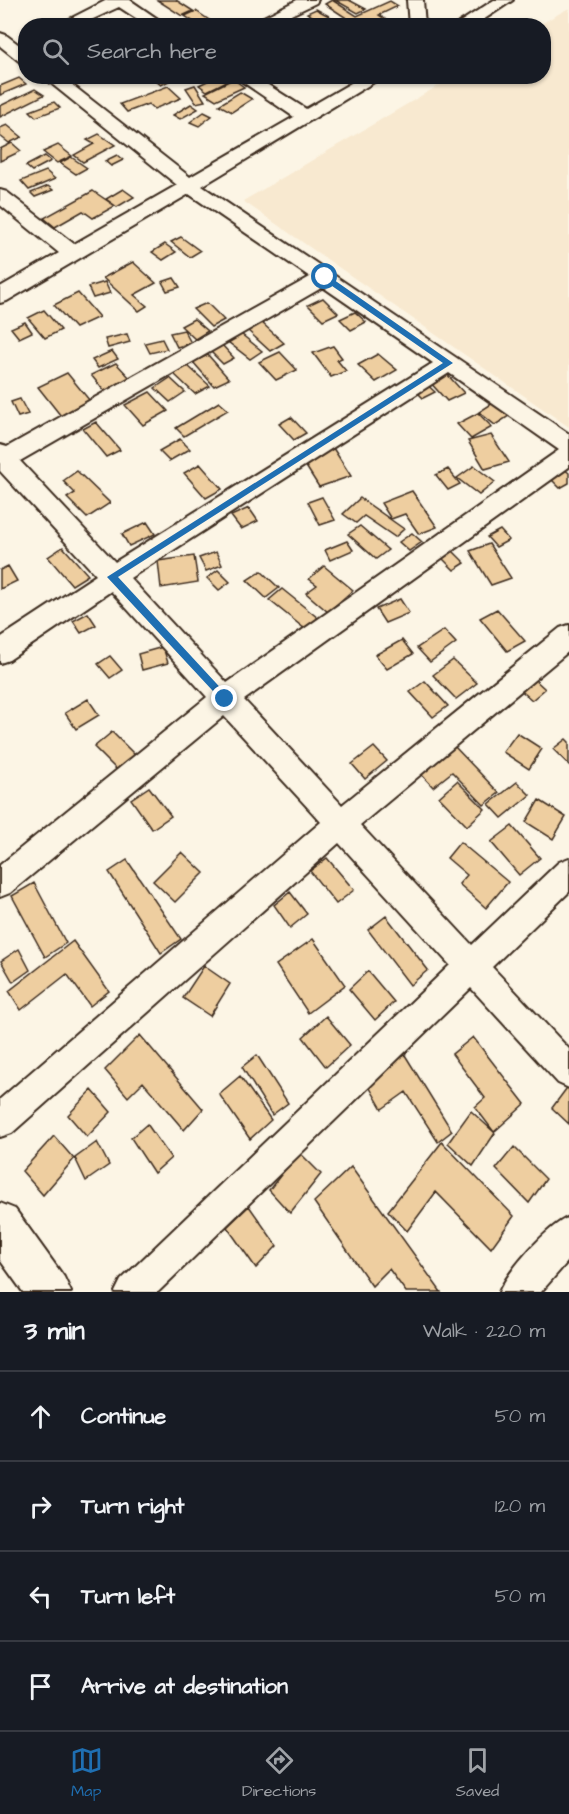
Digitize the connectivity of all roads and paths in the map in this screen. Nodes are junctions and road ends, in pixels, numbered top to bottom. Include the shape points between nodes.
1 (119, 0) edge
2 (310, 0) edge
3 (415, 0) edge
4 (505, 0) edge
5 (81, 18) edge
6 (147, 18) edge
7 (271, 18) edge
8 (416, 18) edge
9 (475, 18) edge
10 (0, 38) edge
11 (16, 51) edge
12 (60, 84) edge
13 (254, 84) edge
14 (362, 84) edge
15 (306, 117) junction
16 (189, 185) junction
17 (0, 196) edge
18 (72, 253) junction
19 (325, 277) junction
20 (0, 296) edge
21 (449, 363) junction
22 (569, 445) edge
23 (569, 455) edge
24 (2, 458) edge
25 (112, 577) junction
26 (569, 636) edge
27 (0, 652) edge
28 (225, 699) junction
29 (340, 824) junction
30 (569, 872) edge
31 (0, 883) edge
32 (471, 966) junction
33 (569, 1072) edge
34 (0, 1121) edge
35 (0, 1224) edge
36 (569, 1234) edge
37 (49, 1292) edge
38 (133, 1292) edge
39 (517, 1292) edge

1 - 5 street
1 - 6 street
2 - 7 street
3 - 8 street
4 - 9 street
10 - 11 street
12 - 16 street
13 - 15 street
14 - 15 street
15 - 16 street
16 - 18 street
16 - 19 street
17 - 18 street
18 - 20 street
19 - 21 street
19 - 24 street
21 - 22 street
21 - 25 street
23 - 28 street
24 - 25 street
25 - 27 street
25 - 28 street
26 - 29 street
28 - 29 street
28 - 31 street
29 - 32 street
29 - 34 street
30 - 32 street
32 - 33 street
32 - 38 street
35 - 37 street
36 - 39 street

